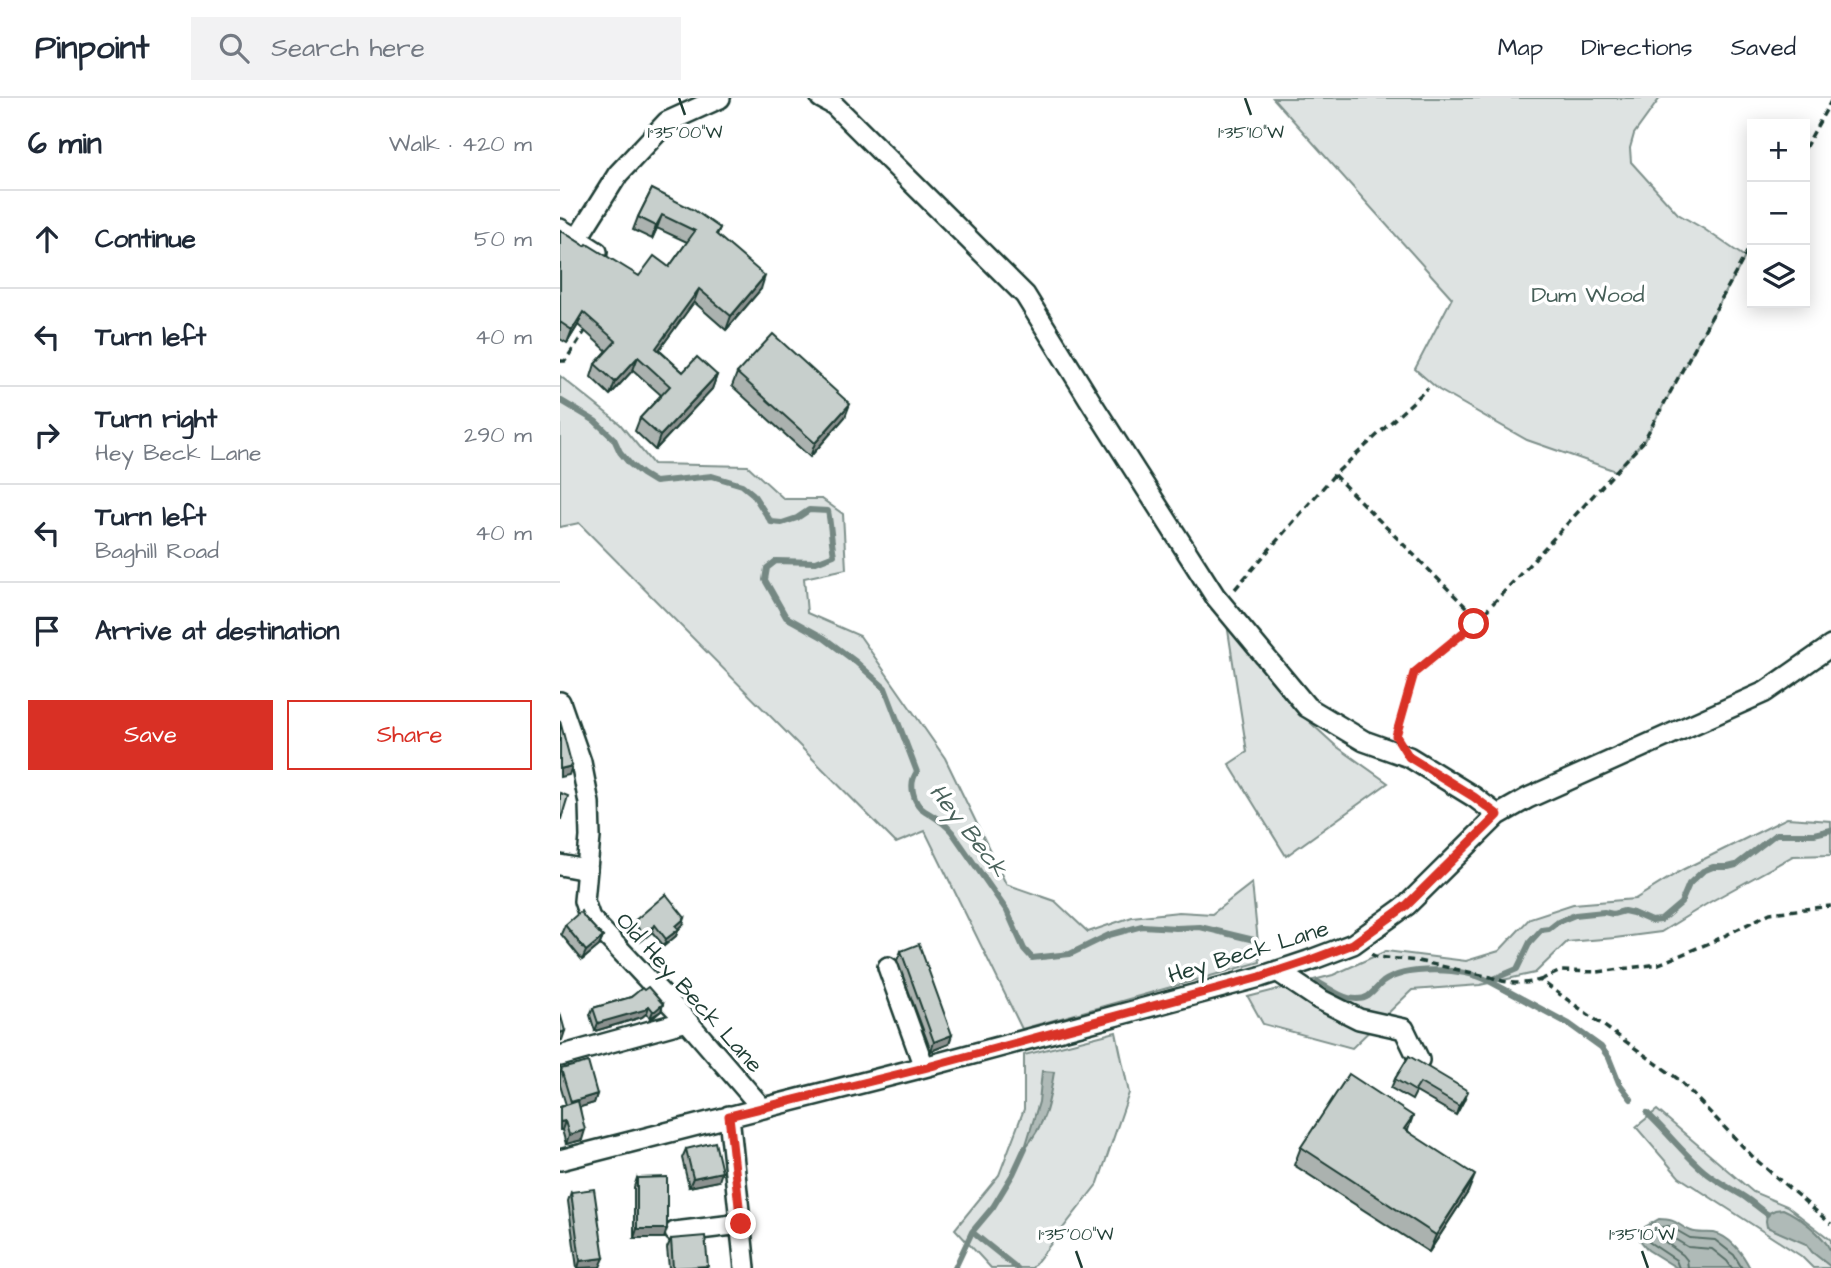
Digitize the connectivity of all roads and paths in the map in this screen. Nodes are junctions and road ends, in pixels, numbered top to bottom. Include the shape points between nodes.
1 (720, 98) edge
2 (821, 98) edge
3 (1831, 101) edge
4 (1810, 139) edge
5 (568, 234) edge
6 (1751, 245) edge
7 (597, 252) edge
8 (587, 328) edge
9 (560, 361) edge
10 (1428, 388) dead end
11 (1334, 475) junction
12 (1222, 604) junction
13 (1478, 619) junction
14 (1831, 646) edge
15 (560, 702) edge
16 (1409, 757) junction
17 (1498, 815) junction
18 (560, 865) edge
19 (587, 870) junction
20 (1831, 906) edge
21 (1353, 944) junction
22 (887, 967) dead end
23 (1277, 971) junction
24 (1540, 980) junction
25 (687, 1021) junction
26 (560, 1056) edge
27 (1419, 1060) edge
28 (924, 1068) junction
29 (762, 1108) junction
30 (729, 1116) junction
31 (560, 1160) edge
32 (741, 1224) junction
33 (1831, 1224) edge
34 (676, 1232) dead end
35 (745, 1268) edge

1 - 5 street via 667,122
2 - 12 street via 834,105 1025,295
3 - 4 path
5 - 7 street
6 - 13 path via 1643,442
8 - 9 path via 565,361
10 - 11 path
11 - 12 path
11 - 13 path
12 - 16 street via 1307,707 1364,741
13 - 16 path via 1414,673 1396,736
14 - 17 street, Hey Beck Lane via 1765,692
15 - 19 street, Old Hey Beck Lane via 581,762 589,803
16 - 17 street
17 - 21 street, Hey Beck Lane via 1407,905
18 - 19 street
19 - 25 street, Old Hey Beck Lane via 584,901 590,918
20 - 24 path via 1770,913 1658,964 1598,972 1560,971
21 - 23 street, Hey Beck Lane
21 - 24 path via 1377,957 1418,961 1500,981 1526,984
22 - 28 street
23 - 27 street via 1359,1019 1404,1029
23 - 28 street, Hey Beck Lane
24 - 33 path via 1678,1079 1754,1158
25 - 26 street
25 - 29 street, Old Hey Beck Lane
28 - 29 street, Hey Beck Lane
29 - 30 street, Hey Beck Lane
30 - 31 street, Hey Beck Lane
30 - 32 street
32 - 34 street
32 - 35 street

